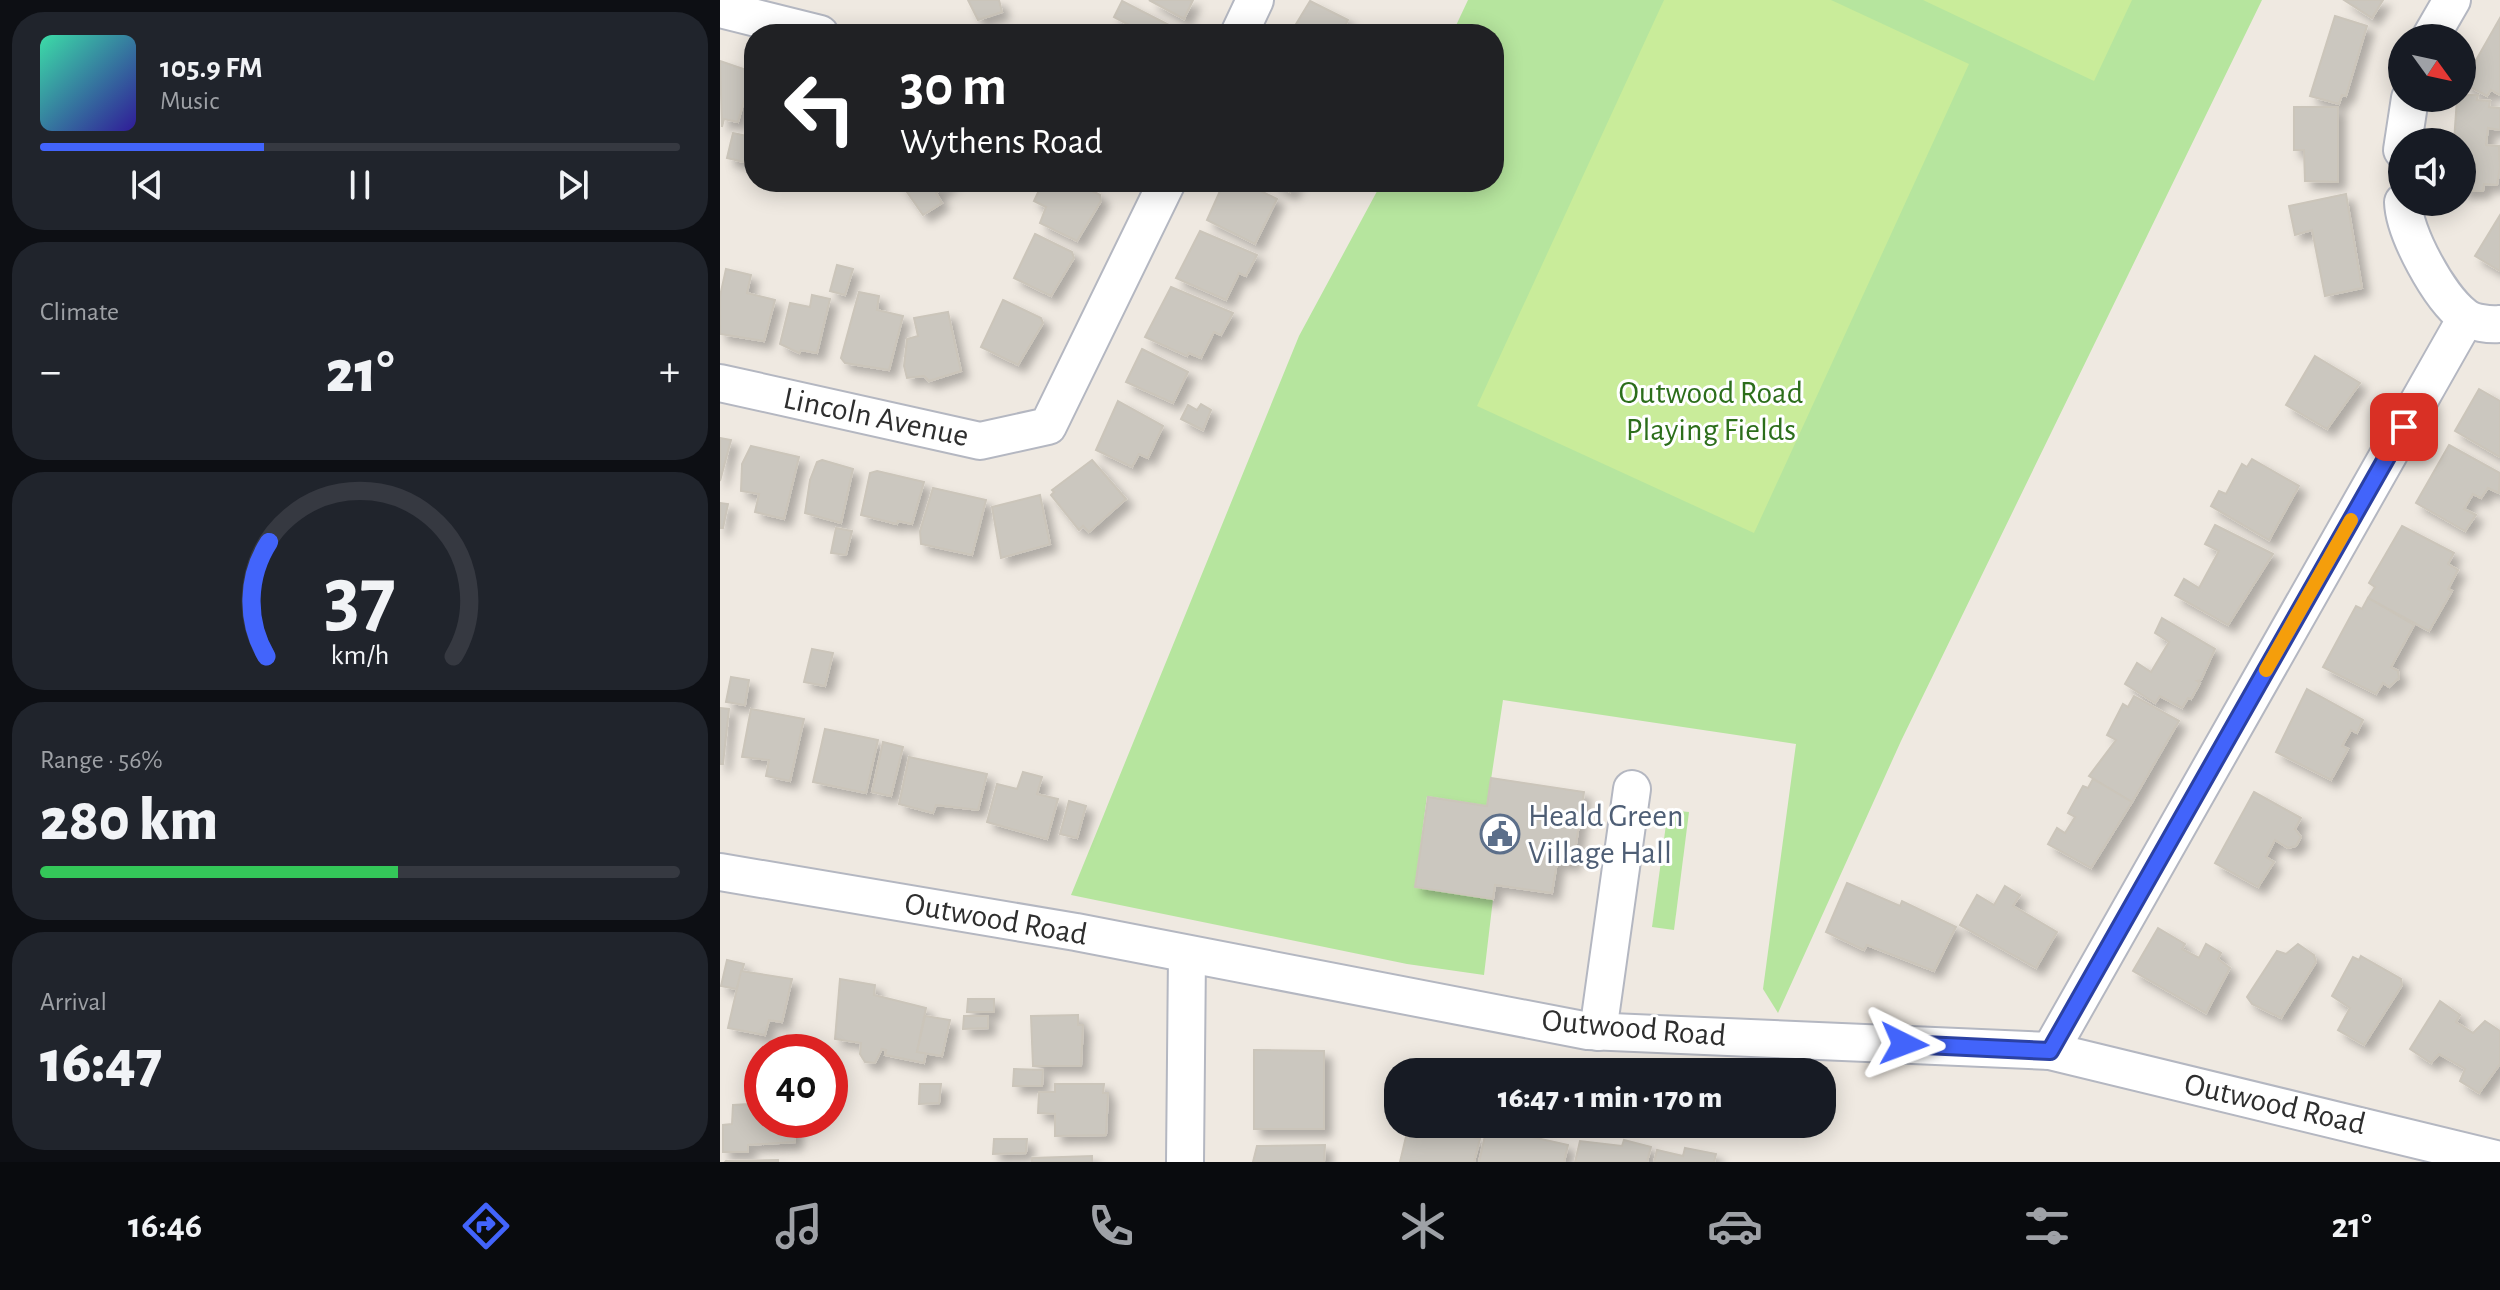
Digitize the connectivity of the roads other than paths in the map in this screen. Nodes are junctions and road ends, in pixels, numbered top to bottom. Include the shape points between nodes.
1 (1255, 0) edge
2 (2452, 0) edge
3 (720, 9) edge
4 (780, 24) edge
5 (1244, 24) edge
6 (2438, 24) edge
7 (1162, 192) edge
8 (2407, 216) edge
9 (2483, 321) edge
10 (720, 383) edge
11 (1632, 789) dead end
12 (720, 872) edge
13 (1187, 955) junction
14 (1598, 1032) junction
15 (2050, 1051) junction
16 (2500, 1160) edge
17 (1185, 1162) edge

1 - 5 street
2 - 6 street
3 - 4 street
7 - 10 street, Lincoln Avenue via 1048,426 980,441
8 - 9 street via 2420,255 2444,294
9 - 15 street
11 - 14 street
12 - 13 street, Outwood Road
13 - 14 street, Outwood Road
13 - 17 street
14 - 15 street, Outwood Road
15 - 16 street, Outwood Road

